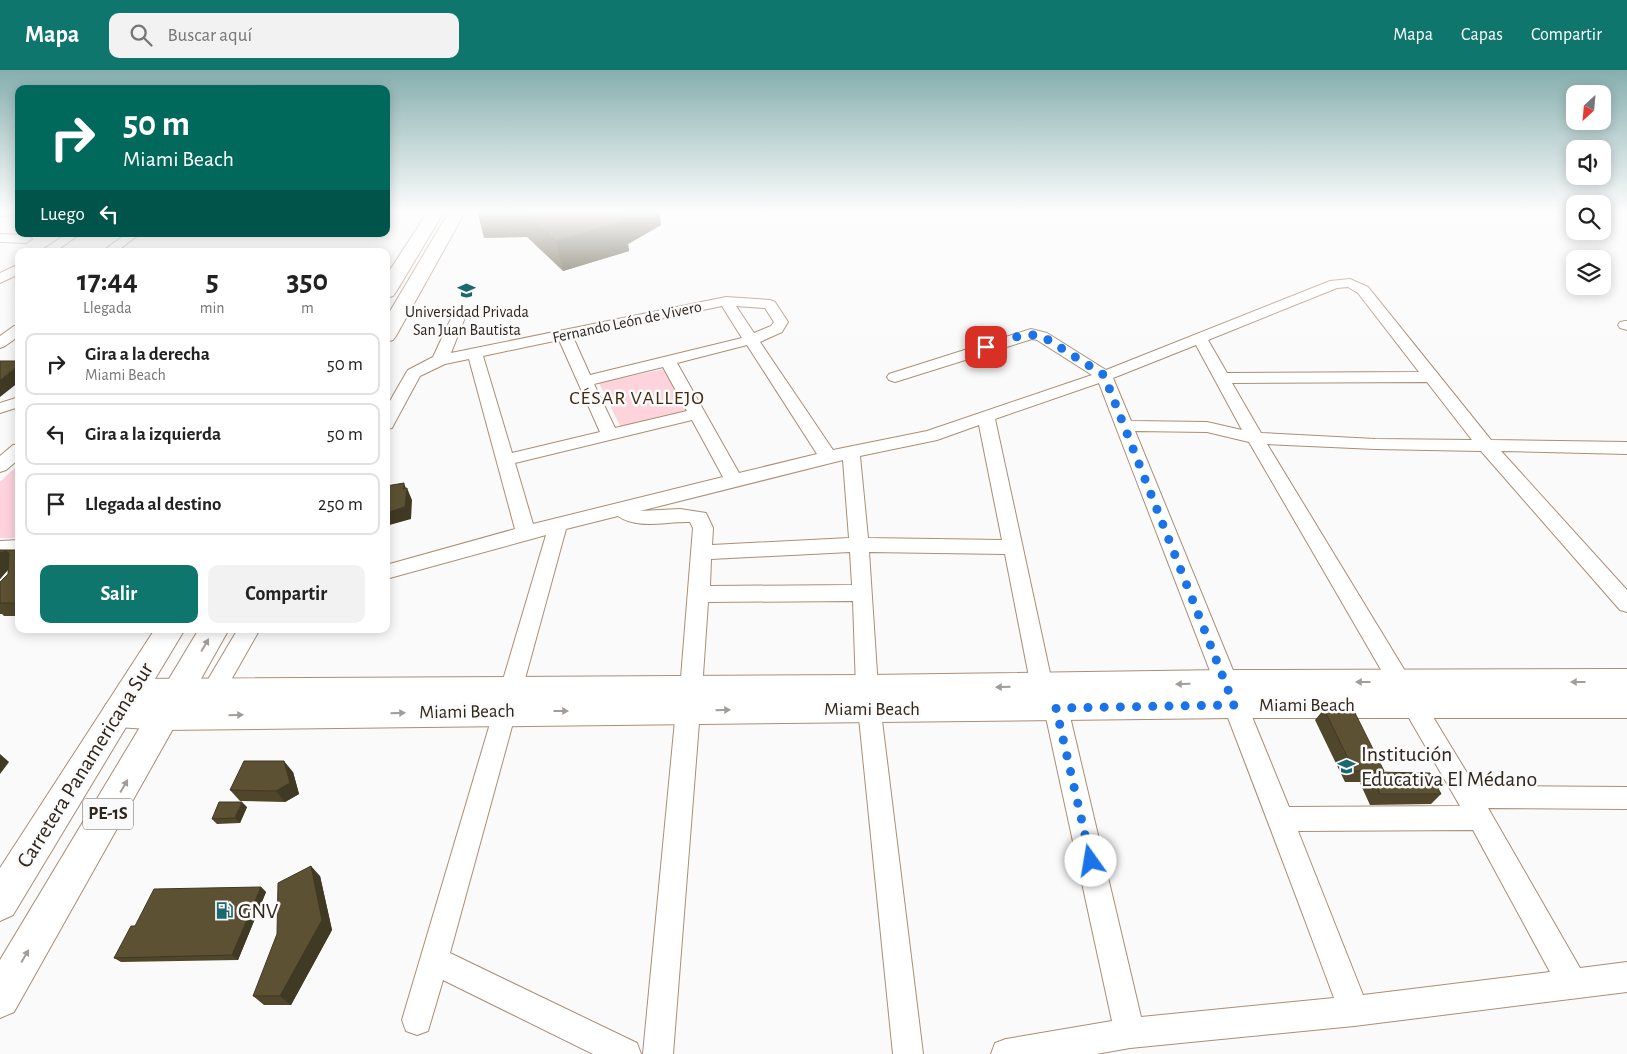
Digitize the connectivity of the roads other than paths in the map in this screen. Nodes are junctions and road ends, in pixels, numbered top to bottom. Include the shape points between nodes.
1 (405, 256) edge
2 (432, 256) edge
3 (15, 270) edge
4 (391, 277) edge
5 (0, 279) edge
6 (726, 301) junction
7 (459, 315) dead end
8 (390, 329) edge
9 (15, 332) edge
10 (564, 334) junction
11 (1199, 337) junction
12 (751, 340) junction
13 (0, 343) edge
14 (475, 353) junction
15 (440, 360) junction
16 (668, 361) junction
17 (1104, 375) junction
18 (895, 376) dead end
19 (1431, 377) junction
20 (1223, 378) junction
21 (586, 381) junction
22 (697, 414) junction
23 (986, 416) junction
24 (390, 417) edge
25 (1123, 426) junction
26 (610, 435) junction
27 (1255, 438) junction
28 (1485, 445) junction
29 (1627, 448) edge
30 (15, 452) edge
31 (851, 452) junction
32 (828, 457) junction
33 (506, 460) junction
34 (0, 466) edge
35 (734, 481) junction
36 (619, 510) junction
37 (558, 525) junction
38 (526, 533) junction
39 (858, 544) junction
40 (1013, 546) junction
41 (15, 547) edge
42 (0, 548) edge
43 (702, 552) junction
44 (390, 571) edge
45 (863, 593) junction
46 (699, 594) junction
47 (1627, 604) edge
48 (168, 633) edge
49 (213, 633) edge
50 (246, 633) edge
51 (1627, 682) edge
52 (1407, 693) junction
53 (1229, 694) junction
54 (1049, 697) junction
55 (868, 698) junction
56 (689, 700) junction
57 (508, 702) junction
58 (124, 703) junction
59 (188, 704) junction
60 (1627, 705) edge
61 (1627, 798) edge
62 (1473, 807) junction
63 (1281, 819) junction
64 (0, 902) edge
65 (434, 960) junction
66 (1627, 977) edge
67 (1574, 984) junction
68 (0, 998) edge
69 (1354, 1011) junction
70 (417, 1020) dead end
71 (1130, 1033) junction
72 (626, 1054) edge
73 (658, 1054) edge
74 (908, 1054) edge
75 (1006, 1054) edge

1 - 4 main road
2 - 8 main road
3 - 5 street
6 - 10 street, Fernando León de Vivero
6 - 12 street
6 - 12 street, Fernando León de Vivero via 770,305 781,322 777,329
7 - 15 street
9 - 13 street
10 - 14 street, Fernando León de Vivero
10 - 21 street
11 - 17 street
11 - 19 street via 1335,284 1350,284 1363,290
11 - 20 street
12 - 16 street
12 - 32 street
14 - 15 street, Fernando León de Vivero
14 - 33 street
15 - 24 street, Fernando León de Vivero via 414,373
16 - 21 street
16 - 22 street
17 - 18 street via 1042,336 1031,334
17 - 23 street
17 - 25 street
19 - 20 street
19 - 28 street
20 - 27 street
21 - 26 street
22 - 26 street
22 - 35 street
23 - 31 street via 931,436
23 - 40 street
25 - 27 street via 1207,427
25 - 53 street
26 - 33 street
27 - 28 street
27 - 52 street
28 - 29 street
28 - 47 street
30 - 34 street
31 - 32 street
31 - 39 street
32 - 35 street
33 - 38 street
35 - 36 street
36 - 37 street
36 - 43 street via 628,515 688,514 699,518 703,528
37 - 38 street
37 - 57 street
38 - 44 street
39 - 40 street
39 - 43 street
39 - 45 street
40 - 54 street
41 - 42 street
43 - 46 street
45 - 46 street
45 - 55 street
46 - 56 street
48 - 58 main road, Carretera Panamericana Sur / PE-1S
59 -> 49 main road, Carretera Panamericana Sur / PE-1S
50 - 59 street
51 -> 52 main road, Miami Beach
52 - 53 main road, Miami Beach
52 - 60 main road, Miami Beach
52 - 62 street
53 - 54 main road, Miami Beach
53 - 63 street
54 - 55 main road, Miami Beach
54 - 71 street
55 - 56 main road, Miami Beach
55 - 74 street
56 - 57 main road, Miami Beach
56 - 73 street
57 - 59 main road, Miami Beach
57 - 65 street
58 - 59 main road, Miami Beach
58 - 64 main road, Carretera Panamericana Sur / PE-1S
68 -> 59 main road, Carretera Panamericana Sur / PE-1S
61 - 62 street
62 - 63 street
62 - 67 street
63 - 69 street
65 - 70 street
65 - 72 street
66 - 67 street
67 - 69 street
69 - 71 street
71 - 75 street

